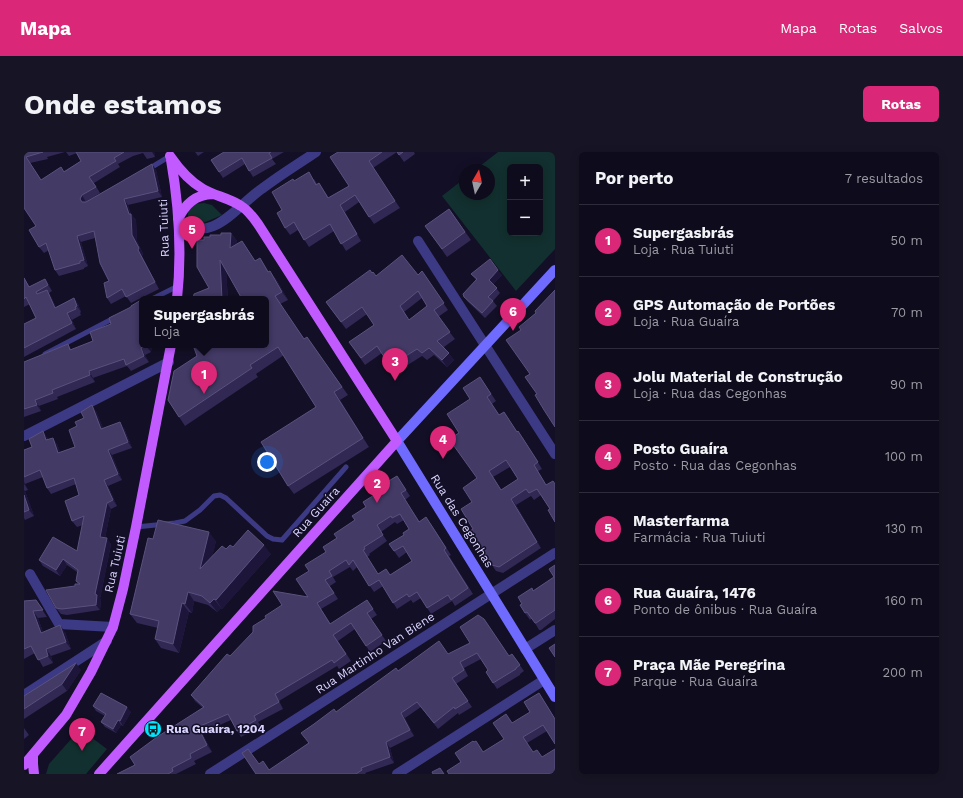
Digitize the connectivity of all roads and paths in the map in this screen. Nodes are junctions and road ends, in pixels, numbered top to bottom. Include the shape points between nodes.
1 (316, 152) edge
2 (170, 154) edge
3 (139, 175) edge
4 (214, 194) junction
5 (242, 206) junction
6 (178, 219) junction
7 (418, 241) dead end
8 (555, 270) edge
9 (178, 286) junction
10 (158, 296) edge
11 (177, 296) edge
12 (121, 315) edge
13 (485, 345) junction
14 (171, 348) edge
15 (38, 358) edge
16 (169, 362) junction
17 (24, 436) edge
18 (397, 441) junction
19 (555, 454) edge
20 (346, 467) dead end
21 (136, 527) junction
22 (555, 553) edge
23 (30, 574) dead end
24 (492, 594) junction
25 (113, 627) junction
26 (555, 630) edge
27 (107, 641) junction
28 (525, 649) junction
29 (544, 680) junction
30 (24, 695) edge
31 (555, 697) edge
32 (33, 755) junction
33 (24, 765) edge
34 (34, 774) edge
35 (99, 774) edge
36 (210, 774) edge
37 (397, 774) edge

1 - 5 street via 262,188
2 - 3 lane
2 - 4 main road via 185,176
2 - 6 main road, Rua Tuiuti
4 - 5 main road, Rua das Cegonhas
4 - 6 main road via 198,196 183,209
5 - 6 street via 223,221 206,228 191,228
5 - 18 main road, Rua das Cegonhas via 258,224
6 - 9 main road, Rua Tuiuti
7 - 13 street
8 - 13 main road, Rua Guaíra
9 - 10 lane
9 - 11 main road, Rua Tuiuti
12 - 15 lane
13 - 18 main road, Rua Guaíra
13 - 19 street
14 - 16 main road, Rua Tuiuti
16 - 17 street
16 - 21 main road, Rua Tuiuti
18 - 24 main road, Rua das Cegonhas
18 - 35 main road, Rua Guaíra
20 - 21 lane via 282,540 267,536 220,495 214,496 185,521
21 - 25 main road, Rua Tuiuti
22 - 24 street, Rua Martinho Van Biene
23 - 25 street via 59,624
24 - 28 main road, Rua das Cegonhas
24 - 36 street, Rua Martinho Van Biene
25 - 27 main road, Rua Tuiuti
26 - 28 street
27 - 30 street
27 - 32 main road, Rua Tuiuti via 72,706
28 - 29 main road, Rua das Cegonhas
29 - 31 main road, Rua das Cegonhas
29 - 37 street
32 - 33 main road, Rua Tuiuti
32 - 34 main road

